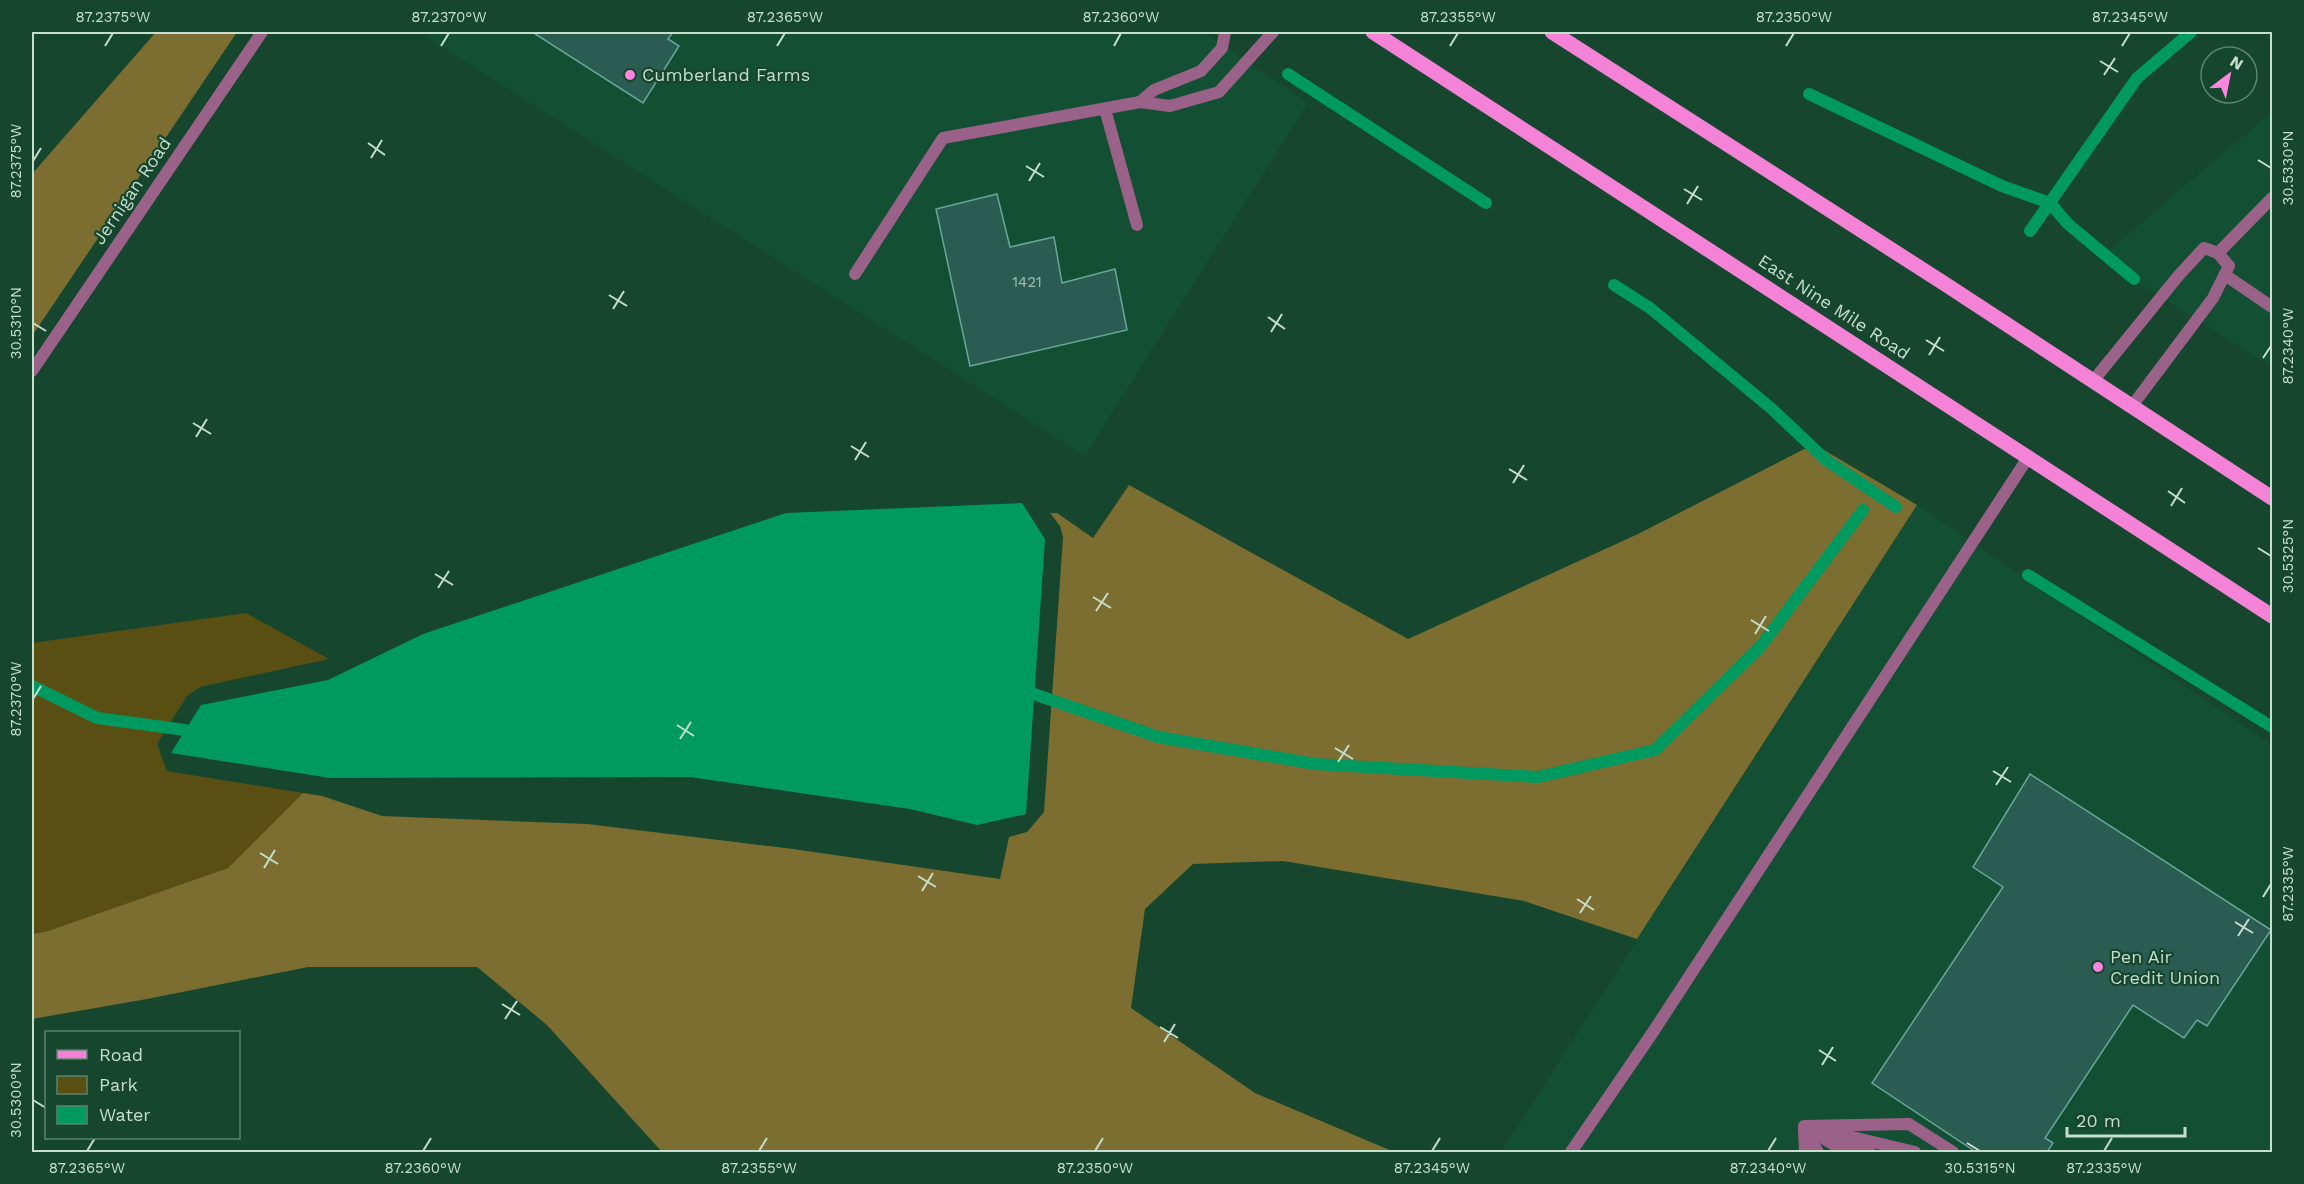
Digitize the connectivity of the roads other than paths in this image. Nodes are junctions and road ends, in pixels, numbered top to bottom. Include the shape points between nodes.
1 (262, 32) edge
2 (1225, 32) edge
3 (1273, 32) edge
4 (1373, 32) edge
5 (1552, 32) edge
6 (1140, 102) junction
7 (1105, 109) junction
8 (2272, 198) edge
9 (1137, 225) dead end
10 (2218, 253) junction
11 (855, 274) dead end
12 (2225, 275) junction
13 (2272, 307) edge
14 (32, 371) edge
15 (2093, 381) junction
16 (2132, 406) junction
17 (2029, 456) junction
18 (2272, 498) edge
19 (2272, 616) edge
20 (1804, 1126) junction
21 (1571, 1152) edge
22 (1805, 1152) edge
23 (1812, 1152) edge
24 (1818, 1152) edge
25 (1831, 1152) edge
26 (1845, 1152) edge
27 (1870, 1152) edge
28 (1915, 1152) edge
29 (1953, 1152) edge

1 - 14 street, Jernigan Road
2 - 6 street via 1222,48 1201,72 1154,90
3 - 6 street via 1219,92 1170,106
4 - 17 main road, East Nine Mile Road
5 - 15 main road
6 - 7 street
7 - 9 street
7 - 11 street via 944,138
8 - 10 street
10 - 12 street via 2229,266
10 - 15 street via 2204,248
12 - 13 street
12 - 16 street via 2214,298
15 - 16 main road
16 - 18 main road
17 - 19 main road, East Nine Mile Road
17 - 21 street
20 - 22 street
20 - 23 street
20 - 24 street
20 - 25 street
20 - 26 street
20 - 27 street
20 - 28 street
20 - 29 street via 1909,1124

